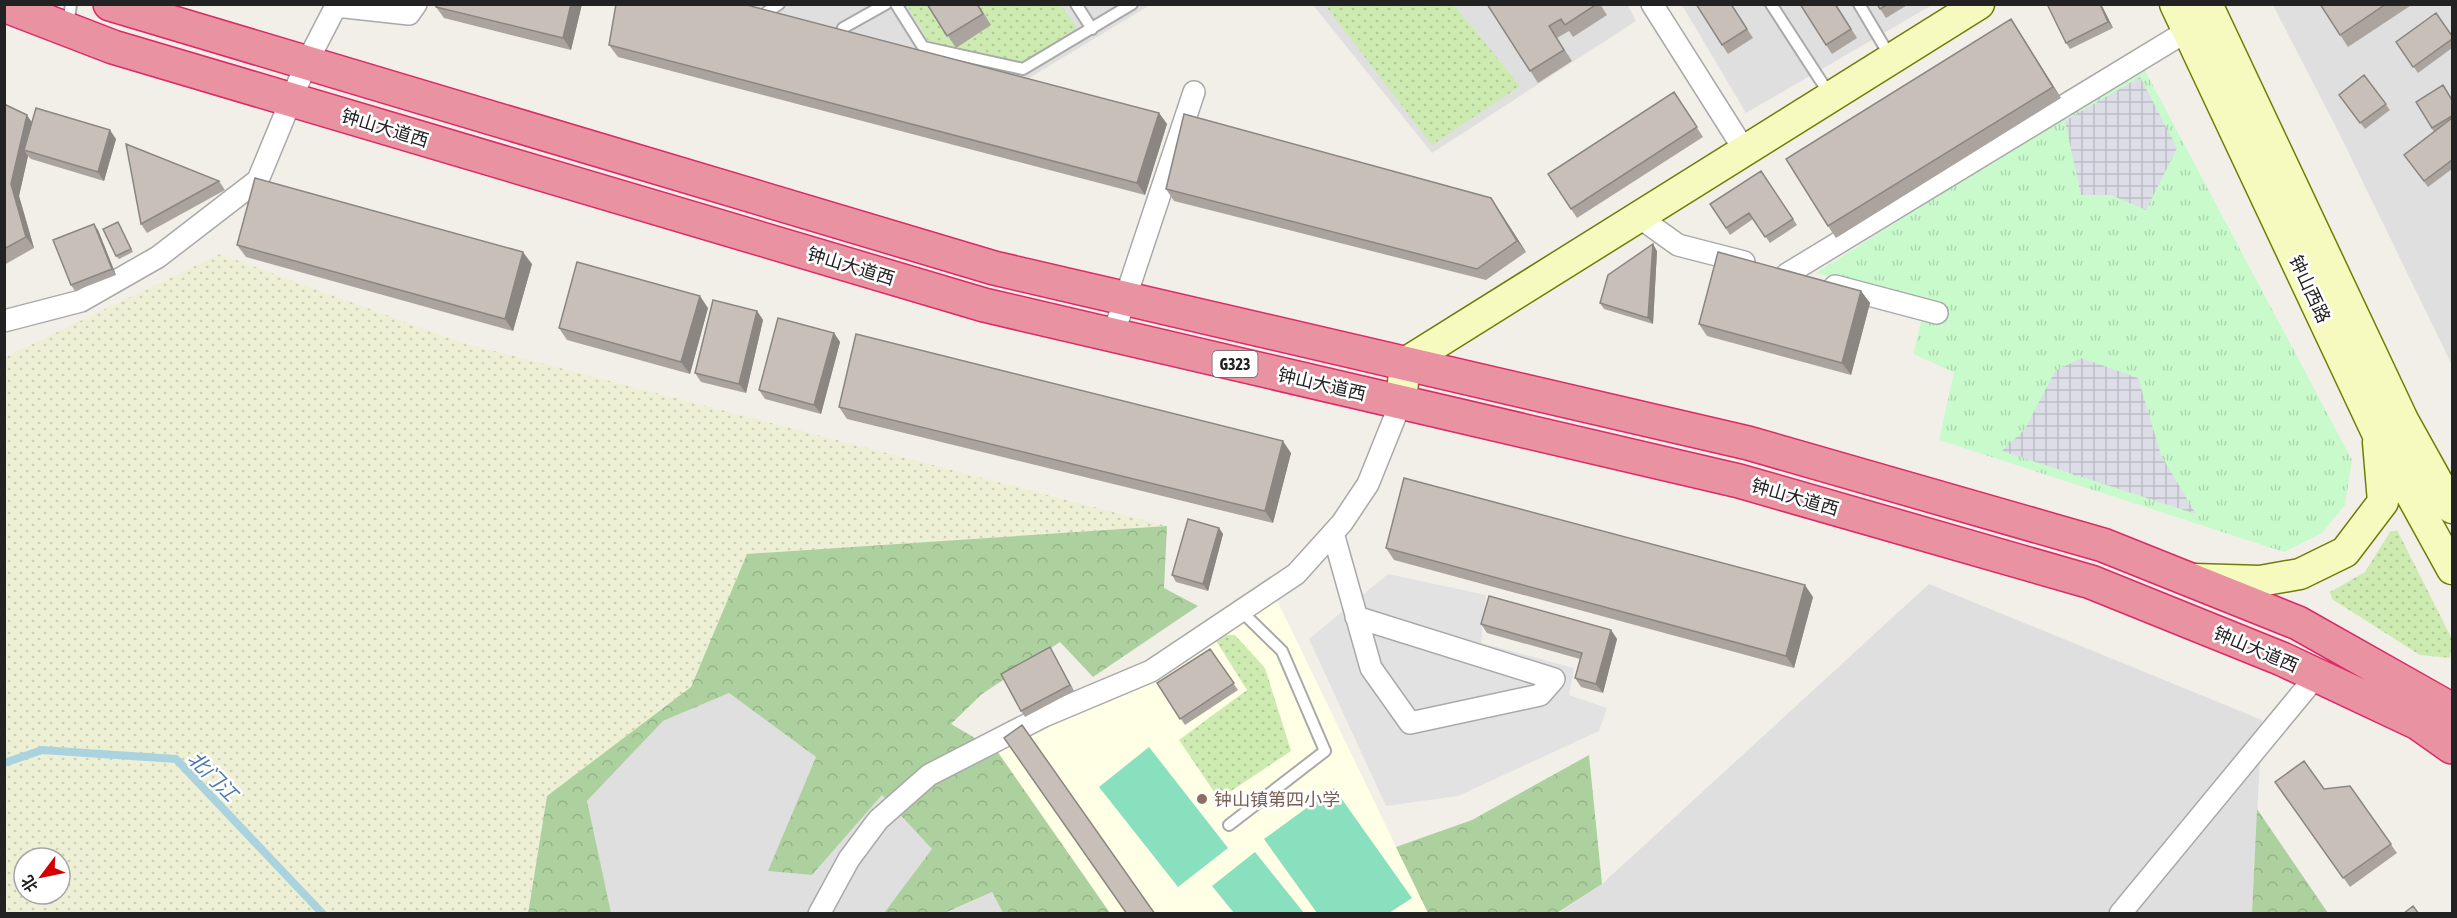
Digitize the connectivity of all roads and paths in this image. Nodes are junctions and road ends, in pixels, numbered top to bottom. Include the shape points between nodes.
1 (110, 4) edge
2 (416, 4) edge
3 (779, 4) edge
4 (886, 4) edge
5 (896, 4) edge
6 (1076, 4) edge
7 (1131, 4) edge
8 (1652, 4) edge
9 (1771, 4) edge
10 (1859, 4) edge
11 (1979, 4) edge
12 (2207, 4) edge
13 (4, 5) edge
14 (334, 5) edge
15 (767, 12) edge
16 (69, 17) edge
17 (2181, 18) edge
18 (843, 28) edge
19 (1092, 28) junction
20 (1892, 59) junction
21 (306, 64) junction
22 (1194, 92) dead end
23 (1831, 97) junction
24 (293, 100) junction
25 (1745, 151) junction
26 (1639, 217) junction
27 (1787, 274) junction
28 (1125, 298) junction
29 (1937, 313) dead end
30 (4, 321) edge
31 (1113, 335) junction
32 (1405, 363) junction
33 (1401, 402) junction
34 (2377, 433) junction
35 (2452, 508) edge
36 (1333, 533) junction
37 (2452, 569) edge
38 (2187, 579) junction
39 (1240, 610) junction
40 (1356, 617) junction
41 (2317, 675) junction
42 (2452, 710) edge
43 (2452, 747) edge
44 (1230, 825) dead end
45 (819, 914) edge
46 (2120, 914) edge

1 - 21 highway, G323
2 - 14 street via 408,14
3 - 15 lane
4 - 18 lane
5 - 19 lane via 923,47 1023,69
6 - 19 lane
7 - 19 lane
8 - 25 street
9 - 23 lane
10 - 20 lane
11 - 20 main road
12 - 35 main road, 钟山西路 via 2403,420
13 - 16 highway, 钟山大道西 / G323
14 - 21 street
16 - 24 highway, 钟山大道西 / G323 via 113,47
17 - 27 street
17 - 34 main road, 钟山西路
20 - 23 main road
21 - 24 street
21 - 28 highway, G323 via 994,268
22 - 28 street
23 - 25 main road
24 - 30 street via 258,180 158,257 81,301
24 - 31 highway, 钟山大道西 / G323 via 984,305
25 - 26 main road
26 - 27 street via 1678,245
26 - 32 main road
27 - 29 street
28 - 31 street
28 - 32 highway, G323
31 - 33 highway, 钟山大道西 / G323
32 - 33 main road
32 - 38 highway, G323 via 1748,443 2103,545
33 - 36 street via 1368,484
33 - 41 highway, 钟山大道西 / G323 via 1739,481 2091,582
34 - 37 main road, 钟山西路
34 - 38 main road via 2383,502 2345,552 2300,574 2260,581
36 - 39 street via 1296,574
36 - 40 street
38 - 42 highway, G323 via 2298,623
39 - 44 lane via 1282,651 1325,751
39 - 45 street via 1151,671 1044,716 929,775 878,820 849,859
40 - 40 street via 1371,668 1410,723 1540,695 1554,679
41 - 43 highway, 钟山大道西 / G323 via 2418,723
41 - 46 street

